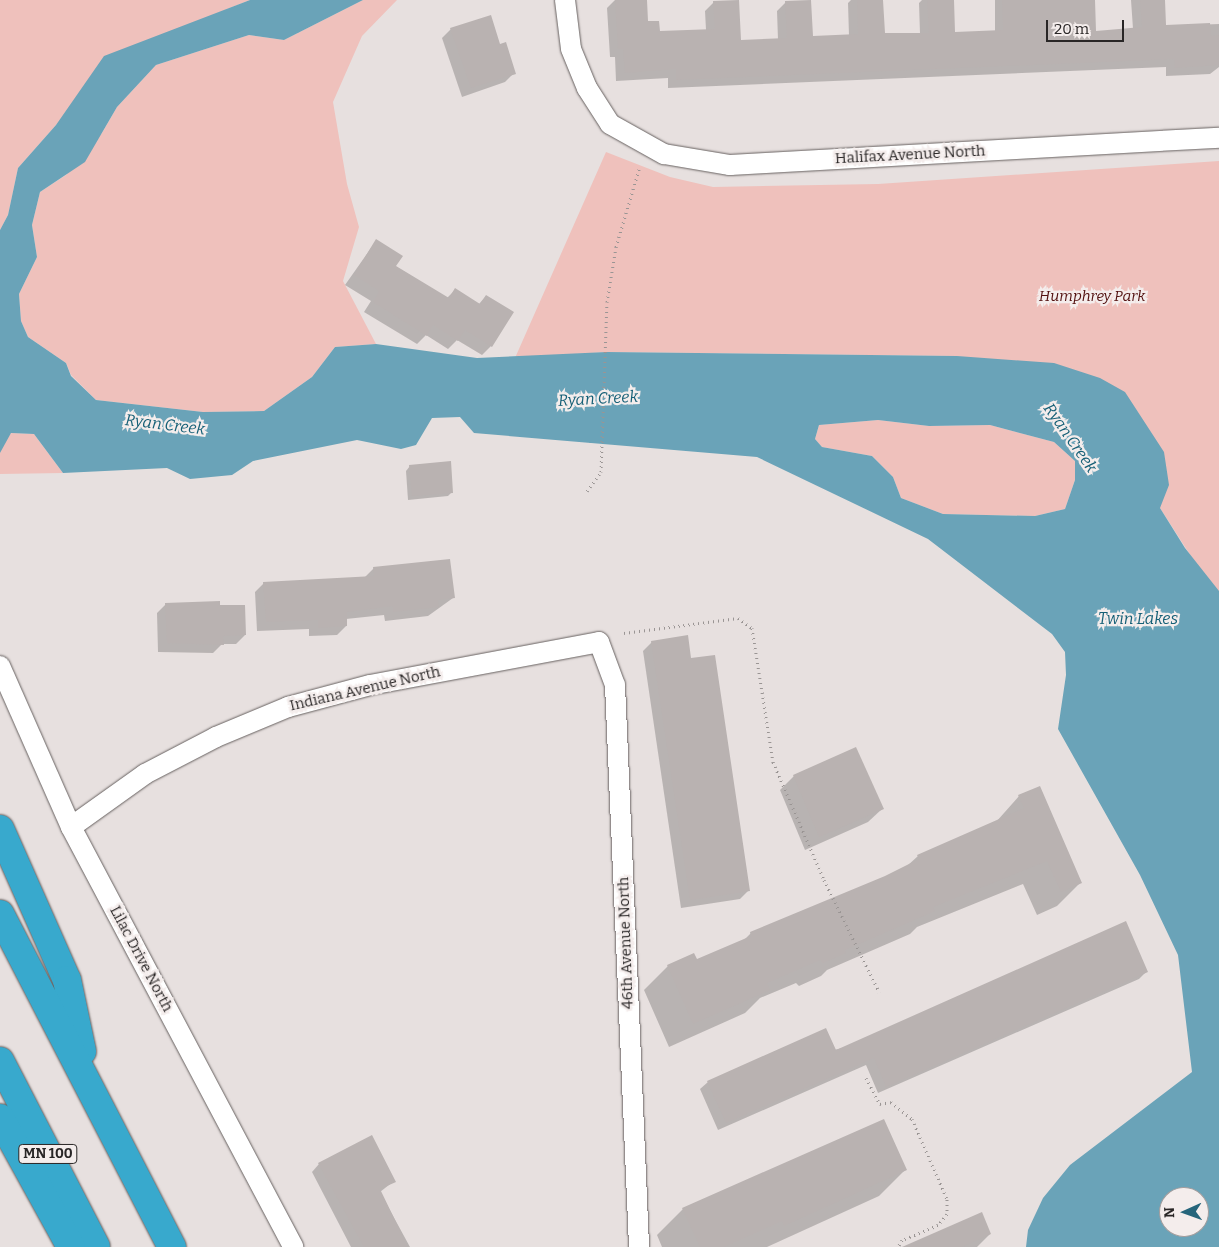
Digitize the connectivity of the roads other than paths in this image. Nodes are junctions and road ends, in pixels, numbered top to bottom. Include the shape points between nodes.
1 (565, 0) edge
2 (1219, 138) edge
3 (599, 642) joint
4 (0, 666) edge
5 (71, 827) junction
6 (0, 830) edge
7 (0, 914) edge
8 (0, 1061) edge
9 (91, 1089) junction
10 (0, 1118) edge
11 (71, 1247) edge
12 (96, 1247) edge
13 (172, 1247) edge
14 (293, 1247) edge
15 (639, 1247) edge

1 - 2 street, Halifax Avenue North via 571,49 587,88 610,124 646,147 664,154 730,165
3 - 5 street, Indiana Avenue North via 370,685 288,707 216,737 145,774
3 - 15 street, 46th Avenue North via 615,685
4 - 5 street, Lilac Drive North
5 - 14 street, Lilac Drive North
6 - 9 highway via 66,980
7 - 9 highway
8 - 12 highway, MN 100
9 - 13 highway
10 - 11 highway

